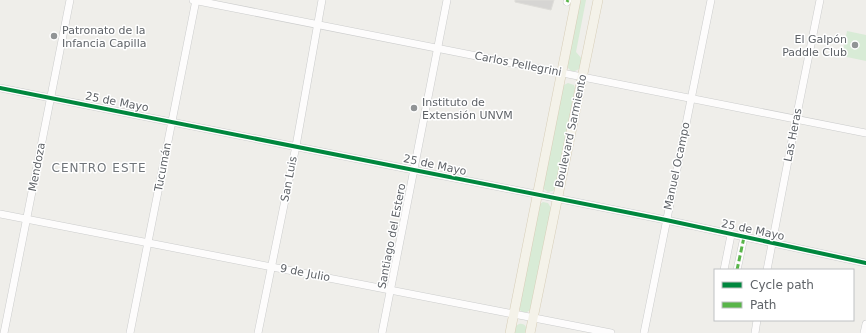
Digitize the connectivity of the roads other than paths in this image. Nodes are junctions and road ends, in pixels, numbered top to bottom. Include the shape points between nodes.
1 (70, 0) edge
2 (195, 0) edge
3 (322, 0) edge
4 (447, 0) edge
5 (598, 0) edge
6 (711, 0) edge
7 (820, 0) edge
8 (570, 1) edge
9 (317, 24) junction
10 (438, 48) junction
11 (562, 72) junction
12 (582, 76) junction
13 (0, 88) edge
14 (51, 98) junction
15 (691, 98) junction
16 (796, 118) junction
17 (172, 122) junction
18 (866, 132) edge
19 (296, 146) junction
20 (414, 170) junction
21 (537, 195) junction
22 (557, 199) junction
23 (0, 214) edge
24 (27, 219) junction
25 (666, 220) junction
26 (731, 234) junction
27 (744, 237) junction
28 (148, 243) junction
29 (772, 243) junction
30 (866, 263) edge
31 (272, 267) junction
32 (724, 269) edge
33 (737, 269) edge
34 (767, 269) edge
35 (391, 290) junction
36 (514, 314) junction
37 (533, 318) junction
38 (757, 321) edge
39 (866, 324) edge
40 (4, 333) edge
41 (130, 333) edge
42 (258, 333) edge
43 (382, 333) edge
44 (510, 333) edge
45 (530, 333) edge
46 (611, 333) edge
47 (644, 333) edge
48 (755, 333) edge
49 (864, 333) edge

1 - 14 street, Mendoza
2 - 9 street, Carlos Pellegrini
2 - 17 street, Tucumán
3 - 9 street, San Luis
4 - 10 street, Santiago del Estero
5 - 12 main road, Boulevard Sarmiento
6 - 15 street, Manuel Ocampo
7 - 16 street, Las Heras
8 - 11 main road, Boulevard Sarmiento
9 - 10 street, Carlos Pellegrini
9 - 19 street, San Luis
10 - 11 street, Carlos Pellegrini
10 - 20 street, Santiago del Estero
11 - 12 street, Carlos Pellegrini
11 - 21 main road, Boulevard Sarmiento
12 - 15 street, Carlos Pellegrini
12 - 22 main road, Boulevard Sarmiento
13 - 14 street, 25 de Mayo
14 - 17 street, 25 de Mayo
14 - 24 street, Mendoza
15 - 16 street, Carlos Pellegrini
15 - 25 street, Manuel Ocampo
16 - 18 street, Carlos Pellegrini
16 - 29 street, Las Heras
17 - 19 street, 25 de Mayo
17 - 28 street, Tucumán
19 - 20 street, 25 de Mayo
19 - 31 street, San Luis
20 - 21 street, 25 de Mayo
20 - 35 street, Santiago del Estero
21 - 22 street, 25 de Mayo
21 - 36 main road, Boulevard Sarmiento
22 - 25 street, 25 de Mayo
22 - 37 main road, Boulevard Sarmiento
23 - 24 street, 9 de Julio
24 - 28 street, 9 de Julio
24 - 40 street, Mendoza
25 - 26 street, 25 de Mayo
25 - 47 street, Manuel Ocampo
26 - 27 street, 25 de Mayo
26 - 32 street
27 - 29 street, 25 de Mayo
27 - 33 street
28 - 31 street, 9 de Julio
28 - 41 street, Tucumán
29 - 30 street, 25 de Mayo
29 - 34 street, Las Heras
31 - 35 street, 9 de Julio
31 - 42 street, San Luis
35 - 36 street, 9 de Julio
35 - 43 street, Santiago del Estero
36 - 37 street, 9 de Julio
36 - 44 main road, Boulevard Sarmiento
37 - 45 main road, Boulevard Sarmiento
37 - 46 street, 9 de Julio
38 - 48 street
39 - 49 street

